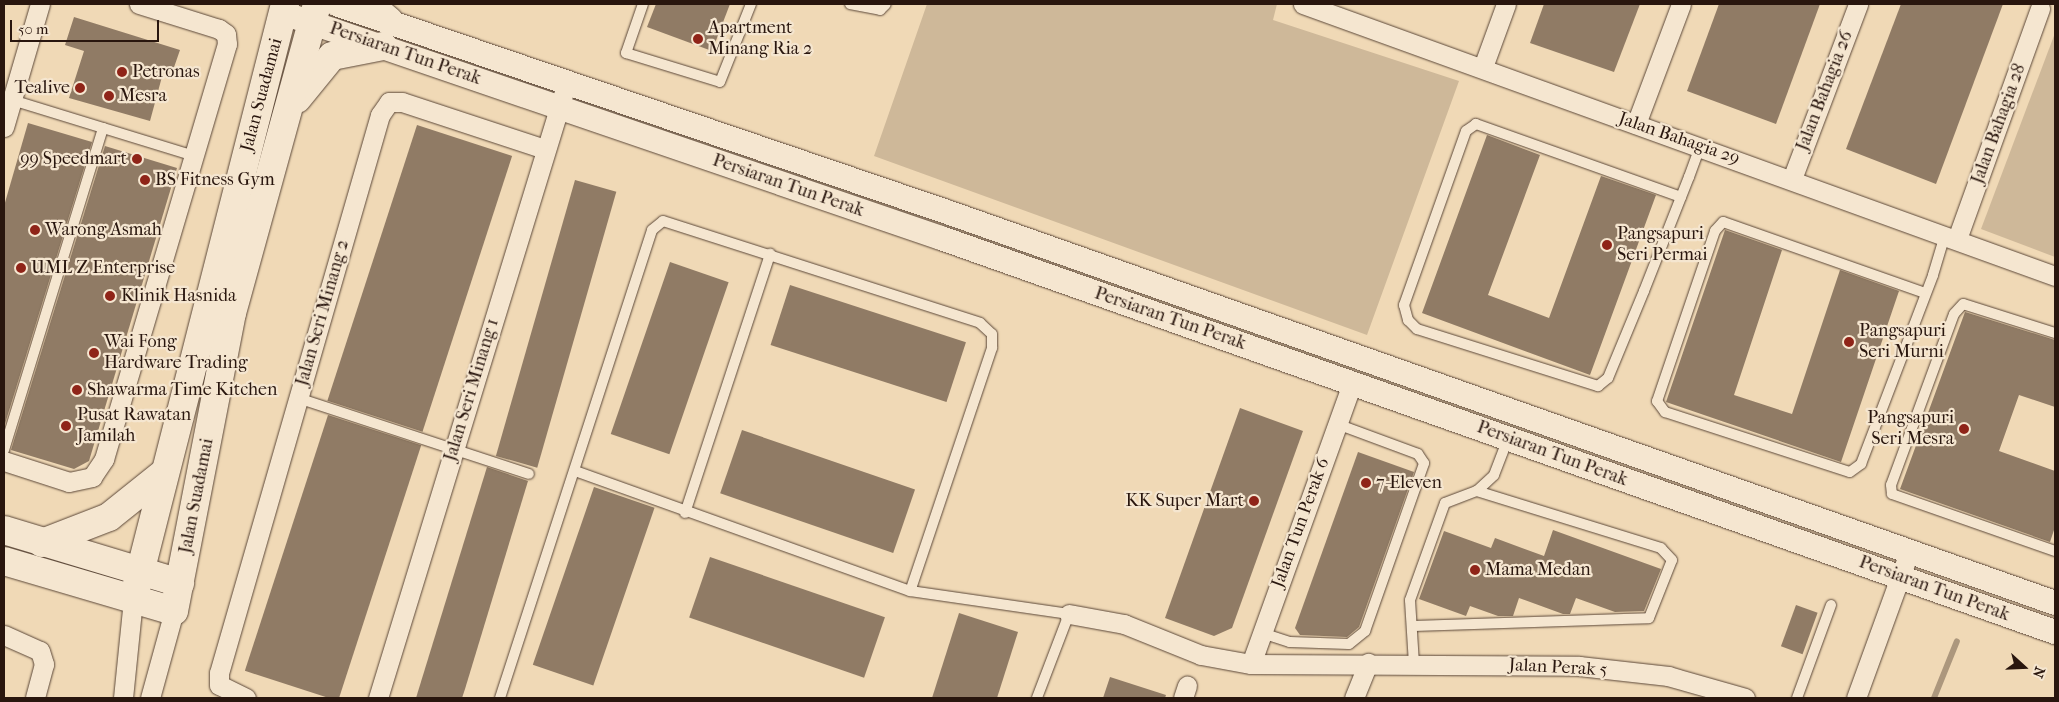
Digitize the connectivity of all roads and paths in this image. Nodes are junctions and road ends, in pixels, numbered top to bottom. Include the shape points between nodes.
1 (40, 4) edge
2 (138, 4) edge
3 (336, 4) edge
4 (644, 4) edge
5 (751, 4) edge
6 (850, 4) edge
7 (886, 4) edge
8 (1303, 4) edge
9 (1506, 4) edge
10 (1680, 4) edge
11 (1858, 4) edge
12 (284, 8) edge
13 (2040, 9) dead end
14 (314, 13) edge
15 (380, 24) edge
16 (1483, 66) junction
17 (567, 82) junction
18 (12, 100) junction
19 (558, 107) junction
20 (1636, 124) junction
21 (4, 127) edge
22 (104, 128) junction
23 (280, 128) junction
24 (1700, 146) junction
25 (545, 149) junction
26 (194, 156) junction
27 (1792, 179) junction
28 (1681, 197) junction
29 (1951, 237) junction
30 (770, 254) junction
31 (2055, 276) edge
32 (1926, 293) junction
33 (2055, 333) edge
34 (1352, 383) junction
35 (298, 398) junction
36 (1337, 424) junction
37 (1508, 438) junction
38 (4, 450) edge
39 (454, 450) junction
40 (4, 461) edge
41 (575, 471) junction
42 (164, 473) junction
43 (529, 474) dead end
44 (1477, 491) junction
45 (685, 513) junction
46 (4, 530) edge
47 (42, 543) junction
48 (2055, 551) edge
49 (1909, 552) junction
50 (4, 561) edge
51 (138, 573) junction
52 (1900, 577) junction
53 (180, 584) junction
54 (910, 590) junction
55 (133, 600) junction
56 (2055, 603) edge
57 (1831, 606) dead end
58 (174, 611) junction
59 (1069, 614) junction
60 (1414, 626) junction
61 (2055, 632) edge
62 (1262, 633) junction
63 (4, 635) edge
64 (1368, 663) junction
65 (1251, 664) junction
66 (1414, 664) junction
67 (35, 698) edge
68 (123, 698) edge
69 (150, 698) edge
70 (246, 698) edge
71 (378, 698) edge
72 (500, 698) edge
73 (1037, 698) edge
74 (1354, 698) edge
75 (1745, 698) edge
76 (1797, 698) edge
77 (1856, 698) edge

1 - 18 street
2 - 26 street via 226,34
3 - 15 street, Persiaran Tun Perak
4 - 5 lane via 626,53 720,82
6 - 7 lane via 880,10
8 - 16 street, Jalan Bahagia 29
9 - 16 street
10 - 20 street
11 - 27 street, Jalan Bahagia 26
12 - 14 street, Persiaran Tun Perak
12 - 42 main road, Jalan Suadamai
13 - 29 street, Jalan Bahagia 28
14 - 15 street, Persiaran Tun Perak
14 - 23 main road, Jalan Suadamai
15 - 17 street, Persiaran Tun Perak
15 - 19 street, Persiaran Tun Perak
15 - 23 main road via 351,49 323,62
16 - 20 street, Jalan Bahagia 29
17 - 19 street, Jalan Seri Minang 1
17 - 49 street, Persiaran Tun Perak
18 - 21 street
18 - 22 lane
19 - 25 street, Jalan Seri Minang 1
19 - 34 street, Persiaran Tun Perak
20 - 24 street, Jalan Bahagia 29
22 - 26 lane
22 - 38 lane
23 - 53 main road, Jalan Suadamai via 232,313
24 - 27 street, Jalan Bahagia 29
24 - 28 lane
25 - 35 street, Jalan Seri Minang 2 via 402,102 389,102 380,115
25 - 39 street, Jalan Seri Minang 1
26 - 40 street via 104,459 92,477 69,482
27 - 29 street, Jalan Bahagia 29
28 - 28 lane via 1608,378 1598,386 1417,329 1408,320 1404,305 1466,131 1476,124
29 - 31 street, Jalan Bahagia 29
29 - 32 lane
30 - 41 lane via 680,224 663,221 652,230
30 - 45 lane
30 - 54 lane via 980,323 992,334 986,366
32 - 32 lane via 1861,464 1850,472 1665,412 1658,401 1715,232 1723,222
33 - 48 lane via 1962,304 1954,314 1891,486 1892,494
34 - 36 street, Jalan Tun Perak 6
34 - 37 street, Persiaran Tun Perak
35 - 39 lane
35 - 70 street, Jalan Seri Minang 2 via 219,685
36 - 62 street, Jalan Tun Perak 6
36 - 62 lane via 1418,454 1424,464 1365,631 1350,644 1290,642
37 - 44 lane via 1494,475
37 - 52 street, Persiaran Tun Perak
39 - 43 lane
39 - 71 street, Jalan Seri Minang 1
41 - 45 lane
41 - 72 lane
42 - 47 main road via 109,517
42 - 51 main road, Jalan Suadamai
44 - 60 lane via 1445,504 1410,600
44 - 60 lane via 1661,548 1672,560 1649,618
45 - 54 lane
46 - 47 main road
47 - 51 main road
49 - 52 street
49 - 56 street, Persiaran Tun Perak
50 - 55 main road
51 - 53 main road
51 - 55 main road, Jalan Suadamai
52 - 61 street, Persiaran Tun Perak
52 - 77 street
53 - 58 main road, Jalan Suadamai
54 - 59 lane
55 - 58 main road
55 - 68 street
57 - 76 lane
58 - 69 street
59 - 65 street, Jalan Perak 5 via 1124,624 1201,655
59 - 73 lane
60 - 66 lane
62 - 65 street, Jalan Tun Perak 6
63 - 67 street via 35,647 44,664
64 - 65 street, Jalan Perak 5
64 - 66 street, Jalan Perak 5
64 - 74 street
66 - 75 street, Jalan Perak 5 via 1579,666 1668,676

